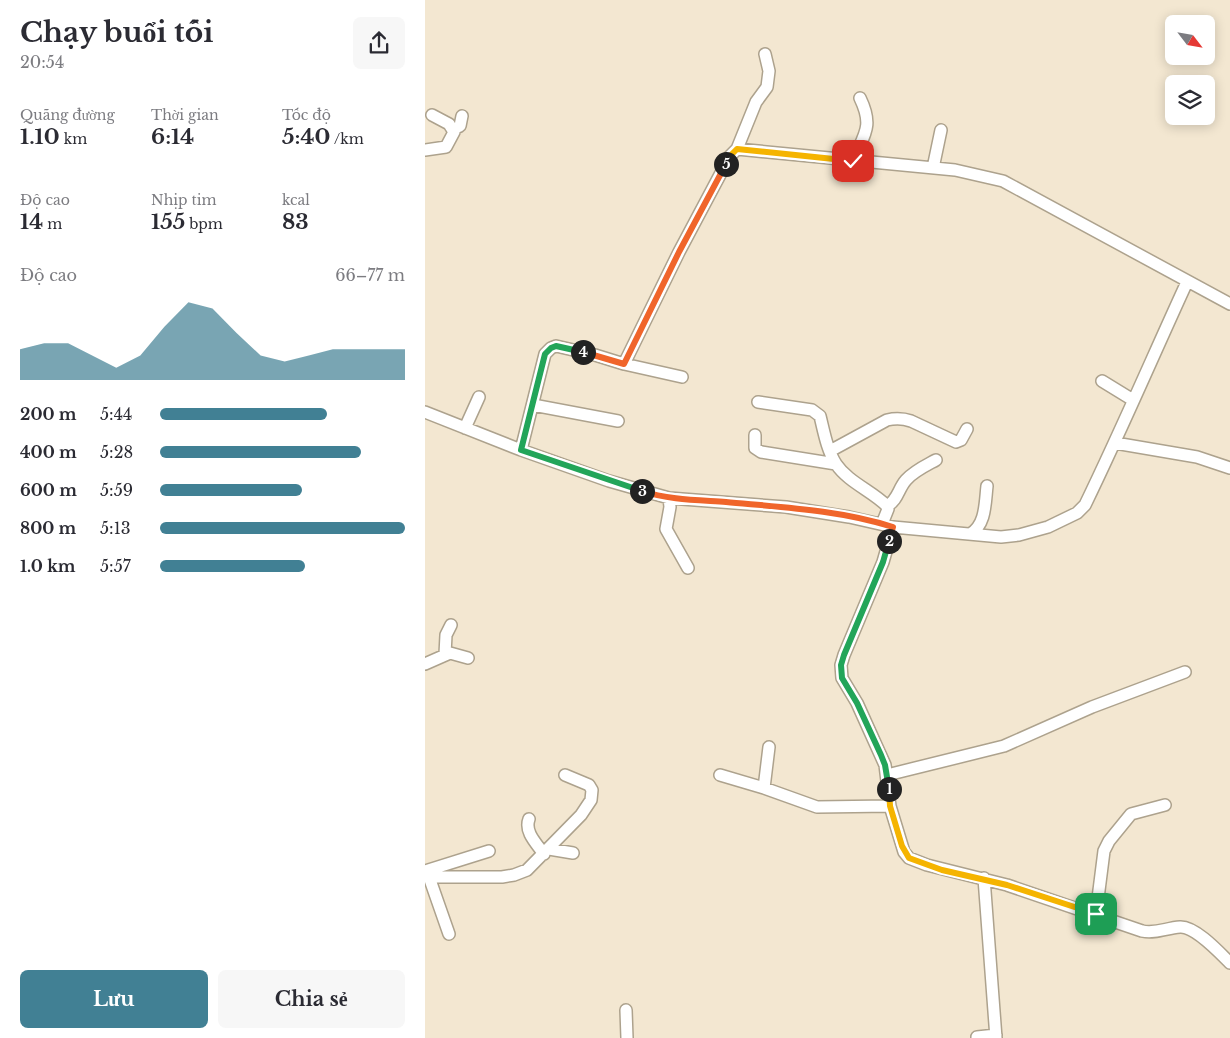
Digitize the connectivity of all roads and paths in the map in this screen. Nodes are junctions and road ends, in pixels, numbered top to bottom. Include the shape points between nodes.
1 (765, 54) dead end
2 (859, 98) dead end
3 (432, 115) dead end
4 (462, 116) dead end
5 (453, 129) junction
6 (941, 130) dead end
7 (737, 149) junction
8 (425, 150) edge
9 (853, 161) junction
10 (933, 168) junction
11 (1187, 282) junction
12 (1230, 304) edge
13 (624, 364) junction
14 (682, 377) dead end
15 (1103, 381) dead end
16 (479, 397) dead end
17 (1133, 400) junction
18 (758, 402) dead end
19 (533, 405) junction
20 (425, 412) edge
21 (618, 421) dead end
22 (465, 428) junction
23 (967, 429) dead end
24 (755, 436) dead end
25 (1115, 443) junction
26 (521, 450) junction
27 (830, 451) junction
28 (936, 460) dead end
29 (836, 464) junction
30 (1230, 468) edge
31 (987, 486) dead end
32 (669, 498) junction
33 (887, 506) junction
34 (887, 525) junction
35 (970, 534) junction
36 (688, 568) dead end
37 (451, 625) dead end
38 (445, 654) junction
39 (468, 658) dead end
40 (425, 664) edge
41 (1185, 672) dead end
42 (769, 748) dead end
43 (565, 775) dead end
44 (720, 775) dead end
45 (887, 775) junction
46 (764, 788) junction
47 (1165, 804) dead end
48 (890, 806) junction
49 (529, 819) dead end
50 (489, 851) dead end
51 (546, 851) junction
52 (573, 853) dead end
53 (426, 872) edge
54 (984, 878) junction
55 (1096, 914) junction
56 (449, 934) dead end
57 (1230, 963) edge
58 (626, 1010) dead end
59 (996, 1036) edge
60 (977, 1037) dead end
61 (627, 1038) edge

1 - 7 street via 769,71 767,87 756,102
2 - 9 street via 868,122
3 - 5 street
4 - 5 street via 460,126
5 - 8 street via 453,138 446,147
6 - 10 street
7 - 9 street
7 - 13 street via 704,203
9 - 10 street
10 - 11 street via 1003,181
11 - 12 street
11 - 17 street
13 - 14 street
13 - 19 street via 556,346 551,348 545,354
15 - 17 street
16 - 22 street
17 - 25 street
18 - 27 street via 817,412
19 - 21 street
19 - 26 street
20 - 22 street
22 - 26 street
23 - 27 street via 962,439 956,442 905,418 894,418
24 - 29 street via 755,448 761,452
25 - 30 street via 1197,457
25 - 35 street via 1085,505 1077,512 1048,527 1019,535
26 - 32 street
27 - 29 street
28 - 33 street via 911,475 895,500
29 - 33 street
31 - 35 street via 983,518 979,527
32 - 34 street via 786,507
32 - 36 street via 667,529
33 - 34 street
34 - 35 street
34 - 45 street via 883,562 844,655 841,672 881,755
37 - 38 street via 446,635
38 - 39 street
38 - 40 street
41 - 45 street via 1004,746
42 - 46 street
43 - 51 street via 589,785 593,795 581,815
44 - 46 street
45 - 48 street
46 - 48 street via 817,807
47 - 55 street via 1131,814 1109,841 1104,851
48 - 54 street via 909,858 942,870
49 - 51 street via 529,832
50 - 53 street
51 - 52 street
51 - 53 street via 527,870 514,875 441,877
53 - 56 street
54 - 55 street
54 - 59 street
55 - 57 street via 1151,933 1187,928 1199,934
58 - 61 street
59 - 60 street

